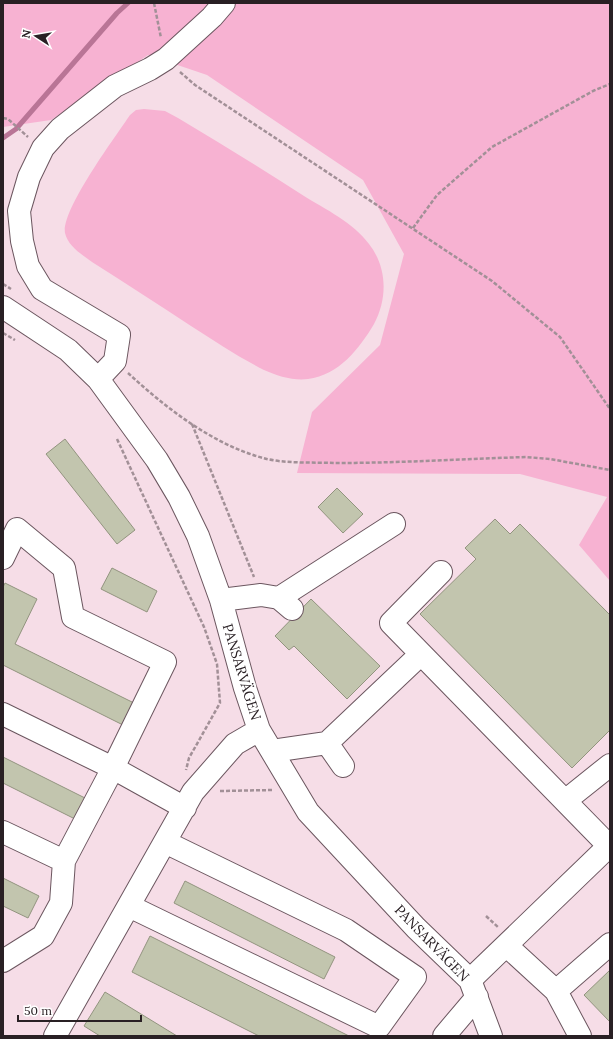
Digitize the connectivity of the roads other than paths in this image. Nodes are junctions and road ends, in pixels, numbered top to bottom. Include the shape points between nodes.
1 (224, 3) edge
2 (3, 307) edge
3 (98, 379) junction
4 (394, 524) dead end
5 (3, 558) edge
6 (441, 572) dead end
7 (221, 600) junction
8 (421, 654) junction
9 (3, 714) edge
10 (259, 730) junction
11 (327, 742) junction
12 (272, 751) junction
13 (610, 765) edge
14 (343, 766) dead end
15 (113, 768) junction
16 (188, 791) junction
17 (565, 801) junction
18 (3, 832) edge
19 (165, 842) junction
20 (609, 845) edge
21 (64, 861) junction
22 (129, 906) junction
23 (610, 944) edge
24 (507, 946) junction
25 (3, 961) edge
26 (474, 989) junction
27 (556, 991) junction
28 (55, 1036) edge
29 (444, 1036) edge
30 (491, 1036) edge
31 (580, 1036) edge

1 - 3 street via 166,59 115,86 60,129 43,148 29,177 19,211 28,266 42,289 119,335 115,361
2 - 3 street, PANSARVÄGEN via 68,350
3 - 7 street, PANSARVÄGEN via 157,460 180,497 198,536
4 - 7 street via 277,601
5 - 15 street via 17,529 64,568 73,616 165,662
6 - 8 street via 391,623
7 - 10 street, PANSARVÄGEN
8 - 11 street
8 - 17 street
9 - 15 street
10 - 12 street, PANSARVÄGEN
10 - 16 street via 234,744
11 - 12 street
11 - 14 street
12 - 26 street, PANSARVÄGEN via 308,812
13 - 17 street
15 - 16 street
15 - 21 street
16 - 19 street
17 - 20 street
18 - 21 street
19 - 22 street
19 - 22 street via 346,930 415,977 378,1028
20 - 24 street
21 - 25 street via 61,904 43,936
22 - 28 street
23 - 27 street
24 - 26 street
24 - 27 street
26 - 29 street
26 - 30 street, PANSARVÄGEN
27 - 31 street

